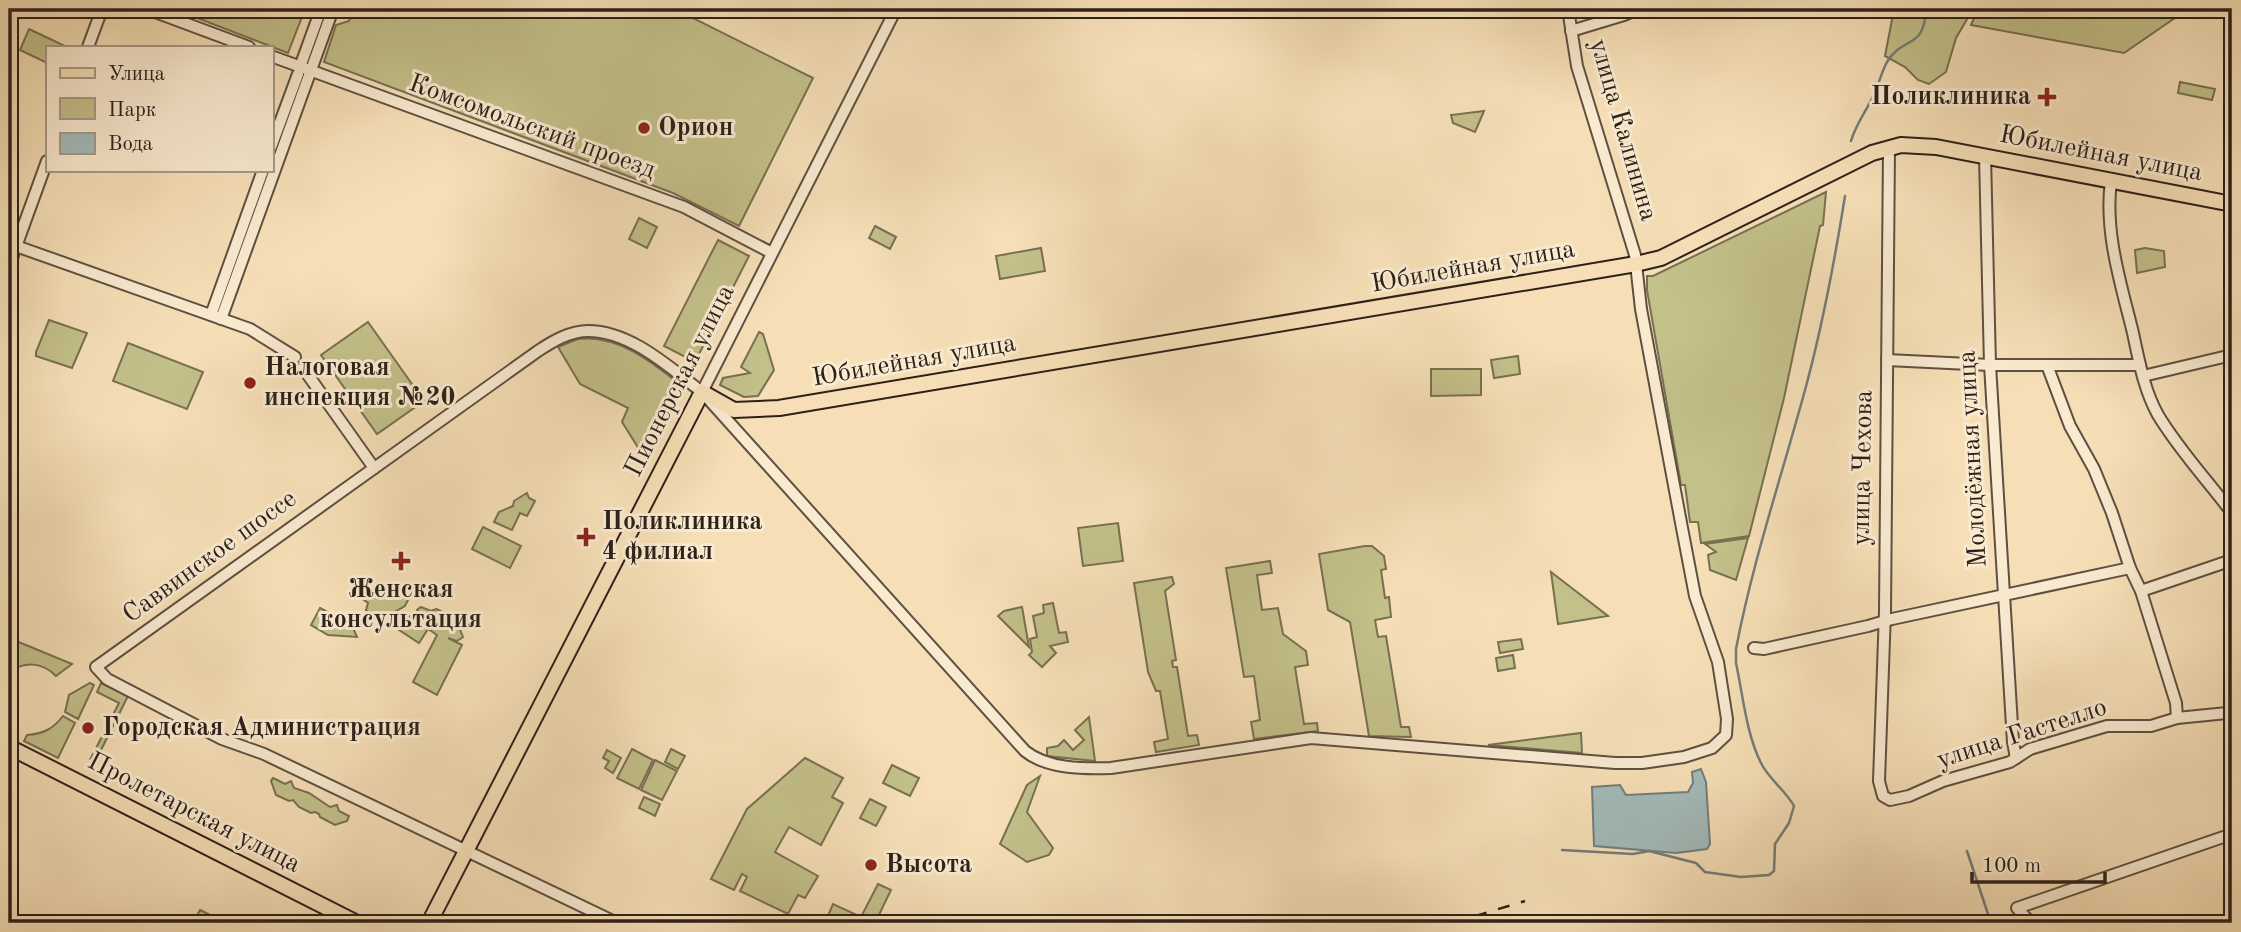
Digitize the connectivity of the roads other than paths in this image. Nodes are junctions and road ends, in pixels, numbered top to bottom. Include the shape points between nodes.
1 (102, 9) edge
2 (147, 9) edge
3 (321, 9) edge
4 (333, 9) edge
5 (896, 9) edge
6 (1568, 9) edge
7 (1638, 9) edge
8 (1571, 31) junction
9 (88, 46) edge
10 (246, 46) edge
11 (273, 57) edge
12 (303, 71) junction
13 (273, 142) edge
14 (1889, 148) junction
15 (273, 156) edge
16 (1984, 156) junction
17 (46, 163) edge
18 (262, 172) edge
19 (267, 172) edge
20 (2111, 181) junction
21 (2232, 204) edge
22 (16, 246) junction
23 (772, 253) junction
24 (1636, 264) junction
25 (9, 266) edge
26 (216, 317) junction
27 (2232, 355) edge
28 (295, 357) dead end
29 (1887, 360) junction
30 (1990, 365) junction
31 (2047, 365) junction
32 (303, 369) dead end
33 (2142, 370) junction
34 (702, 392) junction
35 (731, 416) junction
36 (374, 468) junction
37 (2232, 513) edge
38 (2232, 560) edge
39 (2130, 568) junction
40 (2141, 591) junction
41 (2004, 596) junction
42 (1884, 621) junction
43 (1754, 648) dead end
44 (2227, 713) dead end
45 (2177, 718) junction
46 (9, 747) edge
47 (2016, 758) junction
48 (1880, 789) joint
49 (2232, 834) edge
50 (467, 851) junction
51 (357, 923) edge
52 (429, 923) edge
53 (617, 923) edge
54 (2031, 923) edge

1 - 9 street
2 - 10 street
3 - 12 street
4 - 12 street
5 - 23 street, Пионерская улица
6 - 8 street, улица Калинина
7 - 8 street
8 - 24 street, улица Калинина via 1577,66
11 - 12 street, Комсомольский проезд
12 - 13 street
12 - 15 street
12 - 23 street, Комсомольский проезд via 684,207
14 - 16 main road, Юбилейная улица via 1917,145
14 - 24 main road, Юбилейная улица via 1661,258
14 - 29 street, улица Чехова
16 - 20 main road, Юбилейная улица
16 - 30 street, Молодёжная улица
17 - 22 street
18 - 26 street
19 - 26 street
20 - 21 main road, Юбилейная улица
20 - 33 street via 2110,226
22 - 25 street
22 - 26 street
23 - 34 street, Пионерская улица
24 - 35 main road, Юбилейная улица
24 - 35 street, улица Калинина via 1690,569 1718,662 1727,711 1727,735 1712,748 1684,757 1615,763 1311,738 1111,768 1037,760
26 - 28 street via 250,330
27 - 33 street
29 - 30 street
29 - 42 street, улица Чехова
30 - 31 street
30 - 41 street, Молодёжная улица
31 - 33 street
31 - 39 street via 2112,513
32 - 36 street
33 - 37 street via 2164,424
34 - 35 main road
34 - 36 street, Саввинское шоссе via 632,344 598,332 578,332 538,351
34 - 50 main road, Пионерская улица
36 - 50 street, Саввинское шоссе via 96,667 107,679 222,739 264,754
38 - 40 street
39 - 40 street
39 - 41 street
40 - 45 street
41 - 42 street
41 - 47 street, Молодёжная улица
42 - 43 street
42 - 48 street, улица Чехова
44 - 45 street, улица Гастелло
45 - 47 street, улица Гастелло via 2151,726 2107,726 2030,749
46 - 51 main road, Пролетарская улица
47 - 48 street, улица Гастелло via 1896,799 1886,798
49 - 54 street via 2017,908
50 - 52 main road, Пионерская улица
50 - 53 street, Саввинское шоссе

